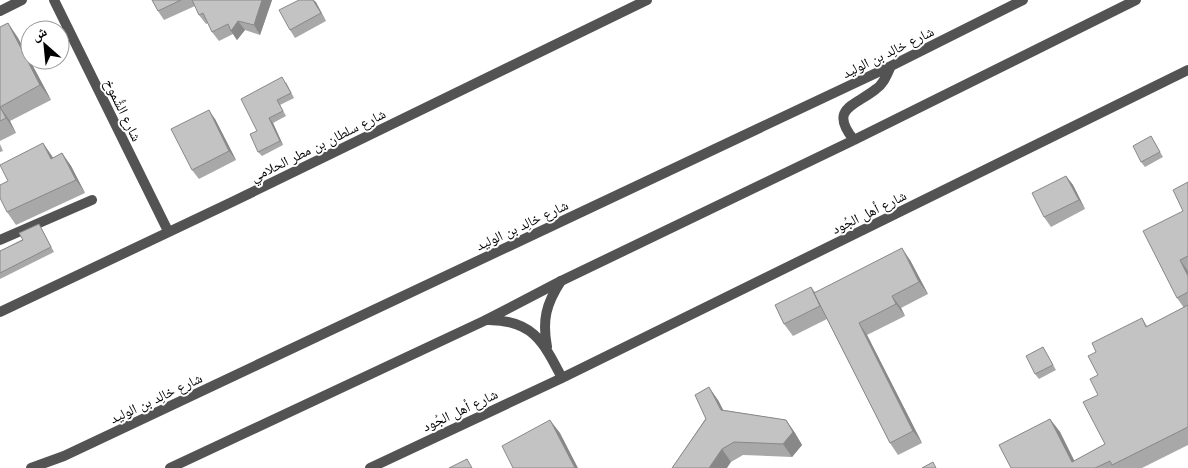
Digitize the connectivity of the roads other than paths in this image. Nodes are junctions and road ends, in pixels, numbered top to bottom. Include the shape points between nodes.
1 (22, 0) edge
2 (54, 0) edge
3 (647, 0) edge
4 (1023, 0) edge
5 (1136, 0) edge
6 (0, 10) edge
7 (891, 66) junction
8 (1188, 70) edge
9 (854, 140) junction
10 (92, 200) dead end
11 (168, 231) junction
12 (0, 240) edge
13 (561, 281) junction
14 (0, 312) edge
15 (486, 320) junction
16 (547, 348) junction
17 (562, 378) junction
18 (30, 468) edge
19 (170, 468) edge
20 (370, 468) edge

1 - 6 street
2 - 11 street, شارع الشُّموخ
3 - 11 street, شارع سلطان بن مطر الحلامي
4 - 7 street, شارع خالِد بن الوليد
5 - 9 street
7 - 9 street via 878,88 849,106 844,113 842,122
7 - 18 street, شارع خالِد بن الوليد via 64,456
8 - 17 street, شارع أهل الجُود
9 - 13 street
10 - 12 street
11 - 14 street, شارع سلطان بن مطر الحلامي
13 - 15 street
13 - 16 street via 551,296 546,313
15 - 16 street via 520,326 538,337
15 - 19 street
16 - 17 street
17 - 20 street, شارع أهل الجُود

